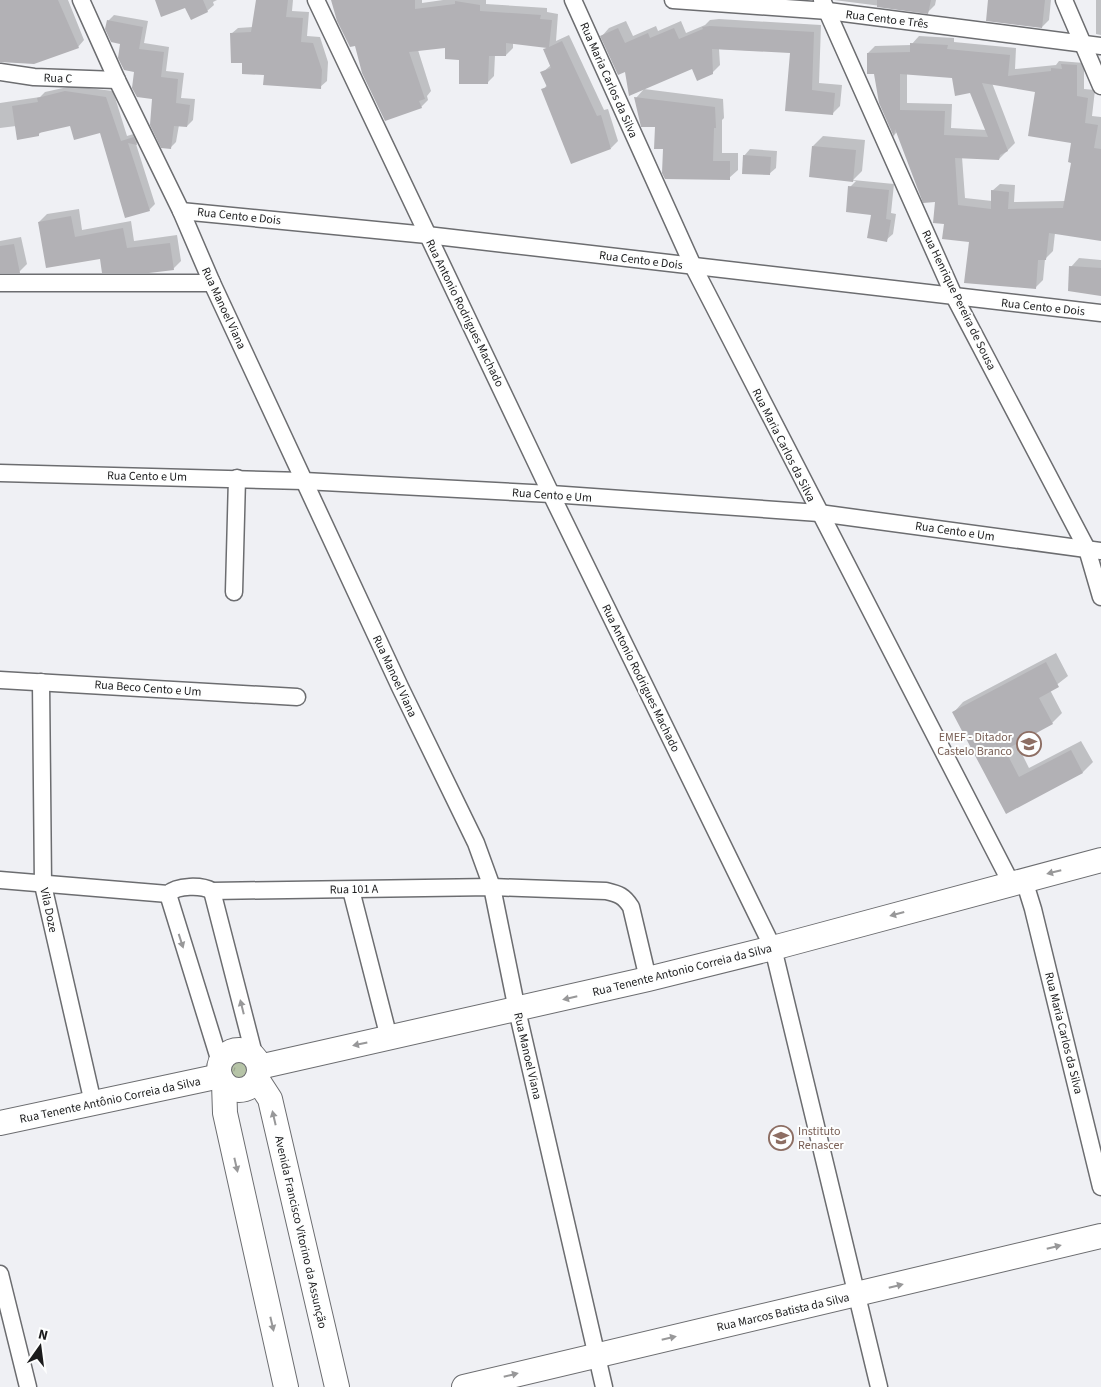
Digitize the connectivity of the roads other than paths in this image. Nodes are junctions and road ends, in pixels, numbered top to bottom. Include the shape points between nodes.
1 (81, 0) edge
2 (316, 0) edge
3 (573, 0) edge
4 (673, 0) edge
5 (1064, 0) edge
6 (825, 6) edge
7 (1082, 43) junction
8 (1101, 46) edge
9 (0, 72) edge
10 (117, 80) junction
11 (1101, 86) edge
12 (181, 211) junction
13 (427, 235) junction
14 (693, 266) junction
15 (0, 283) edge
16 (212, 283) junction
17 (955, 298) junction
18 (1101, 313) edge
19 (0, 473) edge
20 (237, 478) junction
21 (304, 481) junction
22 (551, 494) junction
23 (819, 513) junction
24 (1094, 550) edge
25 (234, 592) dead end
26 (1101, 597) edge
27 (0, 680) edge
28 (41, 682) junction
29 (297, 698) dead end
30 (1101, 860) edge
31 (0, 880) edge
32 (1018, 881) junction
33 (43, 885) junction
34 (492, 888) junction
35 (351, 890) junction
36 (212, 891) junction
37 (168, 894) junction
38 (773, 948) junction
39 (648, 979) junction
40 (517, 1010) junction
41 (389, 1038) junction
42 (257, 1067) junction
43 (221, 1074) junction
44 (93, 1103) junction
45 (0, 1123) edge
46 (1101, 1186) edge
47 (1101, 1236) edge
48 (0, 1274) edge
49 (856, 1296) junction
50 (596, 1354) junction
51 (28, 1387) edge
52 (286, 1387) edge
53 (337, 1387) edge
54 (464, 1387) edge
55 (604, 1387) edge
56 (878, 1387) edge

1 - 10 street, Rua Manoel Viana
2 - 13 street, Rua Antonio Rodrigues Machado
3 - 14 street, Rua Maria Carlos da Silva
4 - 6 street, Rua Cento e Três
5 - 7 street
6 - 7 street, Rua Cento e Três
6 - 17 street, Rua Henrique Pereira de Sousa
7 - 8 street, Rua Cento e Três
7 - 11 street
9 - 10 street, Rua C via 34,77
10 - 12 street, Rua Manoel Viana
12 - 13 street, Rua Cento e Dois
12 - 16 street, Rua Manoel Viana
13 - 14 street, Rua Cento e Dois
13 - 22 street, Rua Antonio Rodrigues Machado
14 - 17 street, Rua Cento e Dois
14 - 23 street, Rua Maria Carlos da Silva
15 - 16 street
16 - 21 street, Rua Manoel Viana
17 - 18 street, Rua Cento e Dois
17 - 24 street, Rua Henrique Pereira de Sousa
19 - 20 street, Rua Cento e Um
20 - 21 street, Rua Cento e Um
20 - 25 street
21 - 22 street, Rua Cento e Um
21 - 34 street, Rua Manoel Viana via 476,843
22 - 23 street, Rua Cento e Um
22 - 38 street, Rua Antonio Rodrigues Machado
23 - 24 street, Rua Cento e Um
23 - 32 street, Rua Maria Carlos da Silva
24 - 26 street, Rua Henrique Pereira de Sousa
27 - 28 street, Rua Beco Cento e Um
28 - 29 street, Rua Beco Cento e Um
28 - 33 street, Vila Doze
30 -> 32 main road, Rua Tenente Antonio Correia da Silva
31 - 33 street, Rua 101 A
32 -> 38 main road, Rua Tenente Antonio Correia da Silva
32 - 46 street, Rua Maria Carlos da Silva
33 - 37 street, Rua 101 A
33 - 44 street, Vila Doze
34 - 35 street, Rua 101 A
34 - 39 street, Rua 101 A via 619,894 631,908
34 - 40 street, Rua Manoel Viana
35 - 36 street, Rua 101 A
35 - 41 street
36 - 37 street, Rua 101 A via 186,888
42 -> 36 street
37 -> 43 street
38 - 39 main road, Rua Tenente Antonio Correia da Silva
38 - 49 street, Rua Antonio Rodrigues Machado
39 -> 40 main road, Rua Tenente Antonio Correia da Silva
40 - 41 main road, Rua Tenente Antonio Correia da Silva
40 - 50 street, Rua Manoel Viana
41 -> 42 main road, Rua Tenente Antonio Correia da Silva
42 - 43 main road via 248,1088 241,1090 234,1090
42 - 43 main road via 235,1050 223,1057
53 -> 42 main road, Avenida Francisco Vitorino da Assunção via 270,1099
43 - 44 main road, Rua Tenente Antônio Correia da Silva
43 -> 52 main road via 225,1113
44 - 45 main road, Rua Tenente Antônio Correia da Silva
49 -> 47 main road, Rua Marcos Batista da Silva
48 - 51 street
50 -> 49 main road, Rua Marcos Batista da Silva
49 - 56 street, Rua Antonio Rodrigues Machado
54 -> 50 main road, Rua Marcos Batista da Silva
50 - 55 street, Rua Manoel Viana

